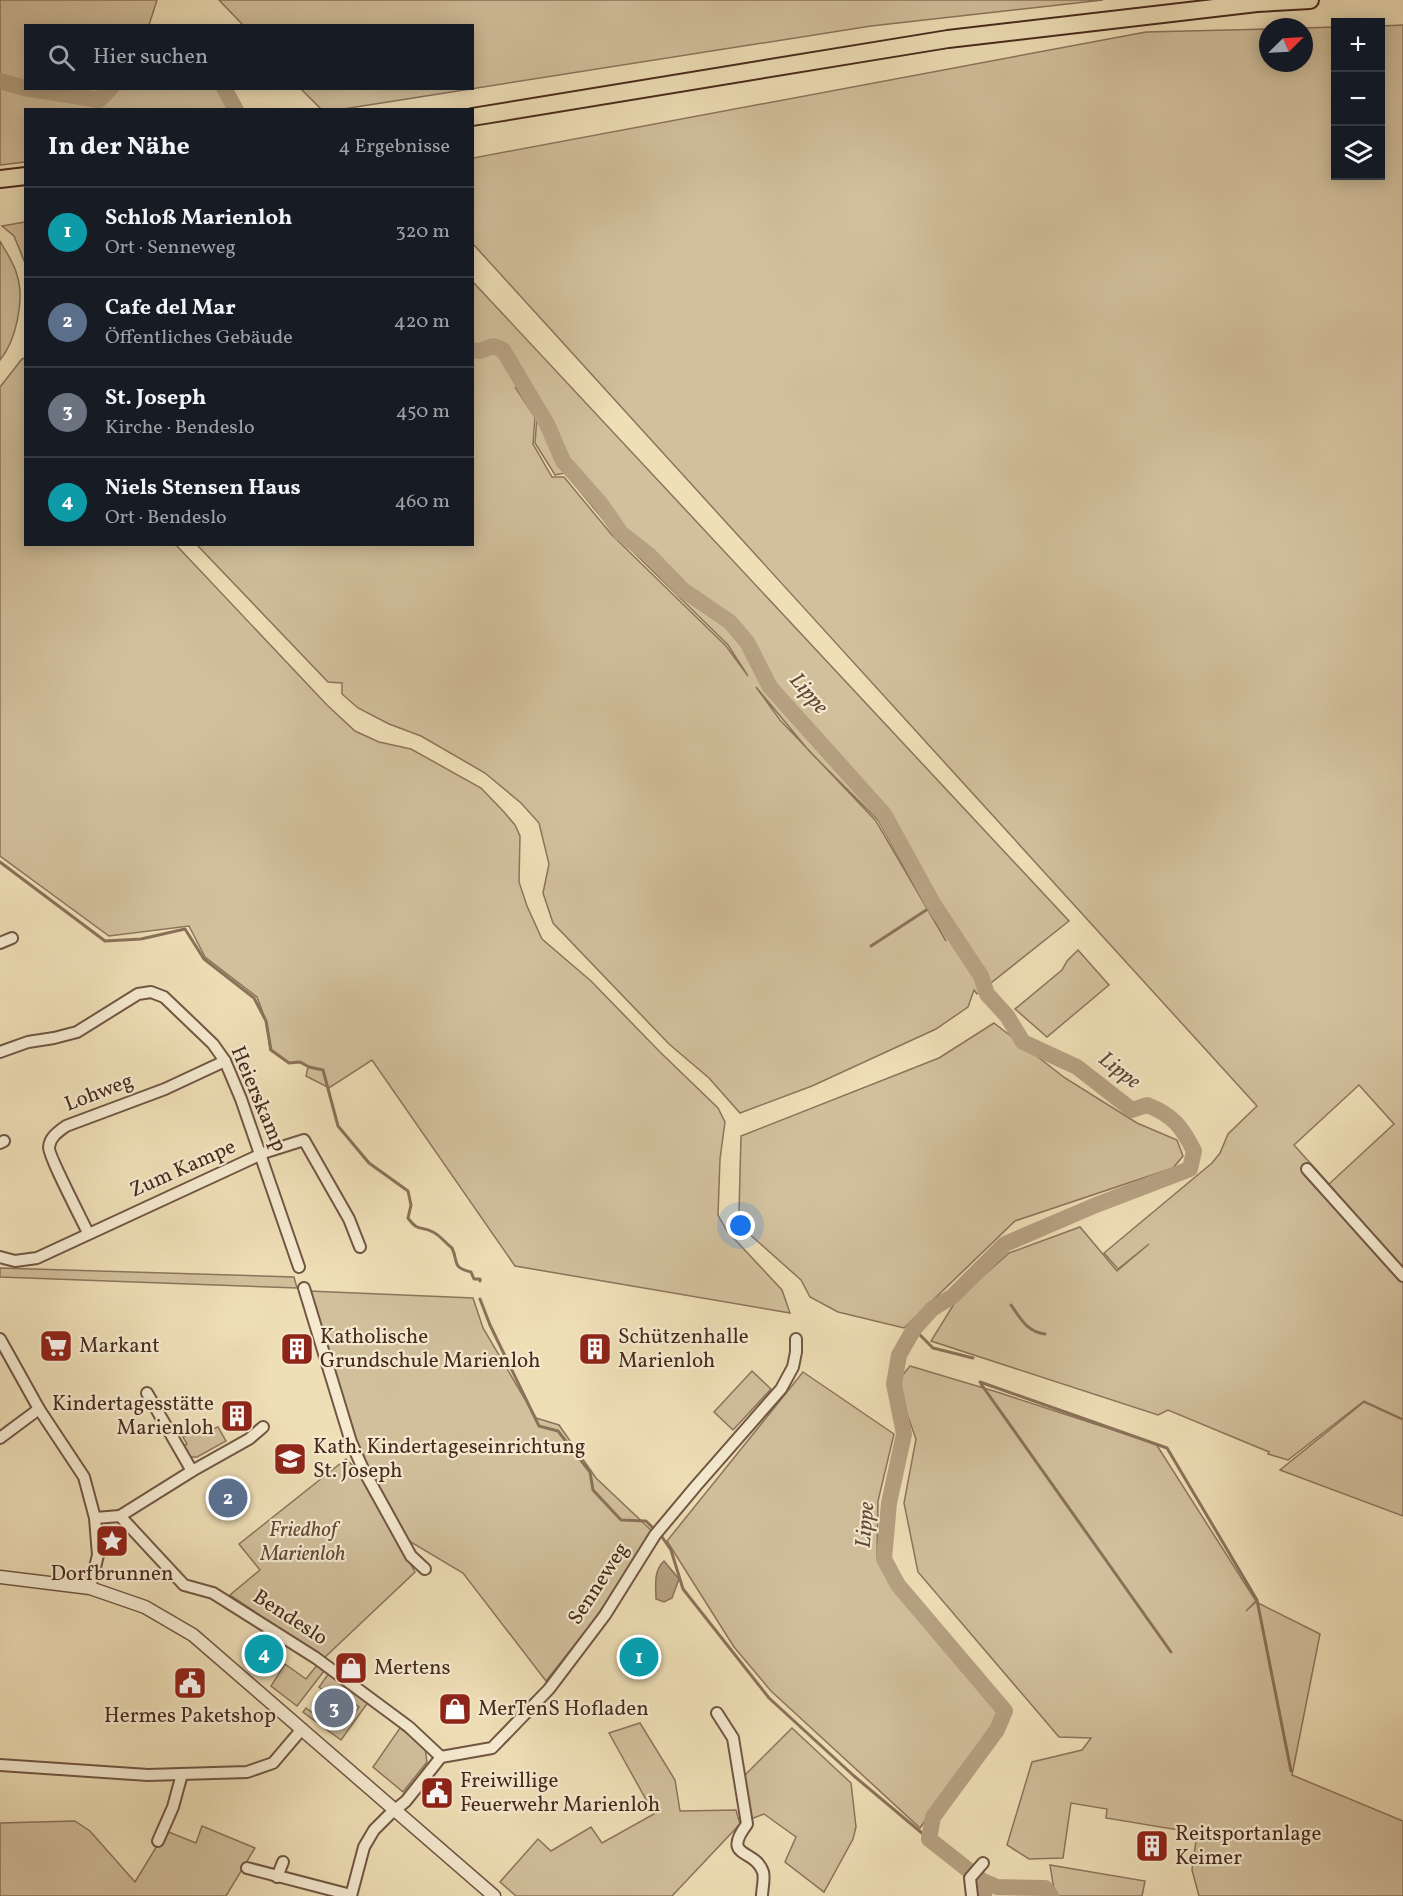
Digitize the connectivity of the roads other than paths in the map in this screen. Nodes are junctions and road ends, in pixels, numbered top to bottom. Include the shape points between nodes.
1 (1310, 0) edge
2 (474, 117) edge
3 (24, 176) edge
4 (0, 179) edge
5 (12, 938) dead end
6 (0, 943) edge
7 (0, 1052) edge
8 (225, 1061) junction
9 (261, 1156) junction
10 (1307, 1169) dead end
11 (88, 1233) junction
12 (360, 1247) dead end
13 (0, 1257) edge
14 (299, 1267) dead end
15 (1403, 1276) edge
16 (304, 1288) dead end
17 (0, 1338) edge
18 (796, 1338) dead end
19 (147, 1394) dead end
20 (39, 1409) junction
21 (263, 1427) dead end
22 (0, 1438) edge
23 (192, 1471) junction
24 (120, 1516) junction
25 (95, 1518) junction
26 (425, 1569) dead end
27 (0, 1577) edge
28 (90, 1588) junction
29 (717, 1713) dead end
30 (302, 1729) junction
31 (441, 1757) junction
32 (0, 1766) edge
33 (182, 1774) junction
34 (395, 1809) junction
35 (158, 1841) dead end
36 (283, 1862) dead end
37 (981, 1865) dead end
38 (247, 1868) dead end
39 (277, 1877) junction
40 (351, 1896) edge
41 (494, 1896) edge
42 (762, 1896) edge
43 (972, 1896) edge

1 - 2 highway via 948,39
3 - 4 highway
5 - 6 street
7 - 8 street, Heierskamp via 77,1032 133,996 151,992 172,1003
8 - 9 street, Heierskamp
8 - 11 street, Lohweg via 57,1132 51,1140 50,1154
9 - 11 street, Zum Kampe
9 - 12 street, Zum Kampe via 304,1140 349,1219
9 - 14 street, Heierskamp
10 - 15 street
11 - 13 street, Zum Kampe via 37,1258 15,1261
16 - 26 street via 351,1442 411,1556
17 - 20 street
18 - 31 street, Senneweg via 793,1367 781,1389 658,1531 604,1615 555,1681 492,1748
19 - 23 street
20 - 22 street
20 - 25 street via 84,1477
21 - 23 street
23 - 24 street
24 - 25 street
24 - 31 street, Bendeslo via 184,1585 213,1593 316,1658 409,1727
25 - 28 street via 98,1555
27 - 28 street
28 - 30 street via 145,1607 193,1635
29 - 42 street via 733,1738 747,1824 736,1838 737,1844 763,1873
30 - 33 street via 276,1761 262,1767 247,1772
30 - 34 street
31 - 34 street
32 - 33 street
33 - 35 street
34 - 40 street via 364,1847
34 - 41 street
36 - 39 street
37 - 43 street via 970,1878
38 - 39 street
39 - 40 street

